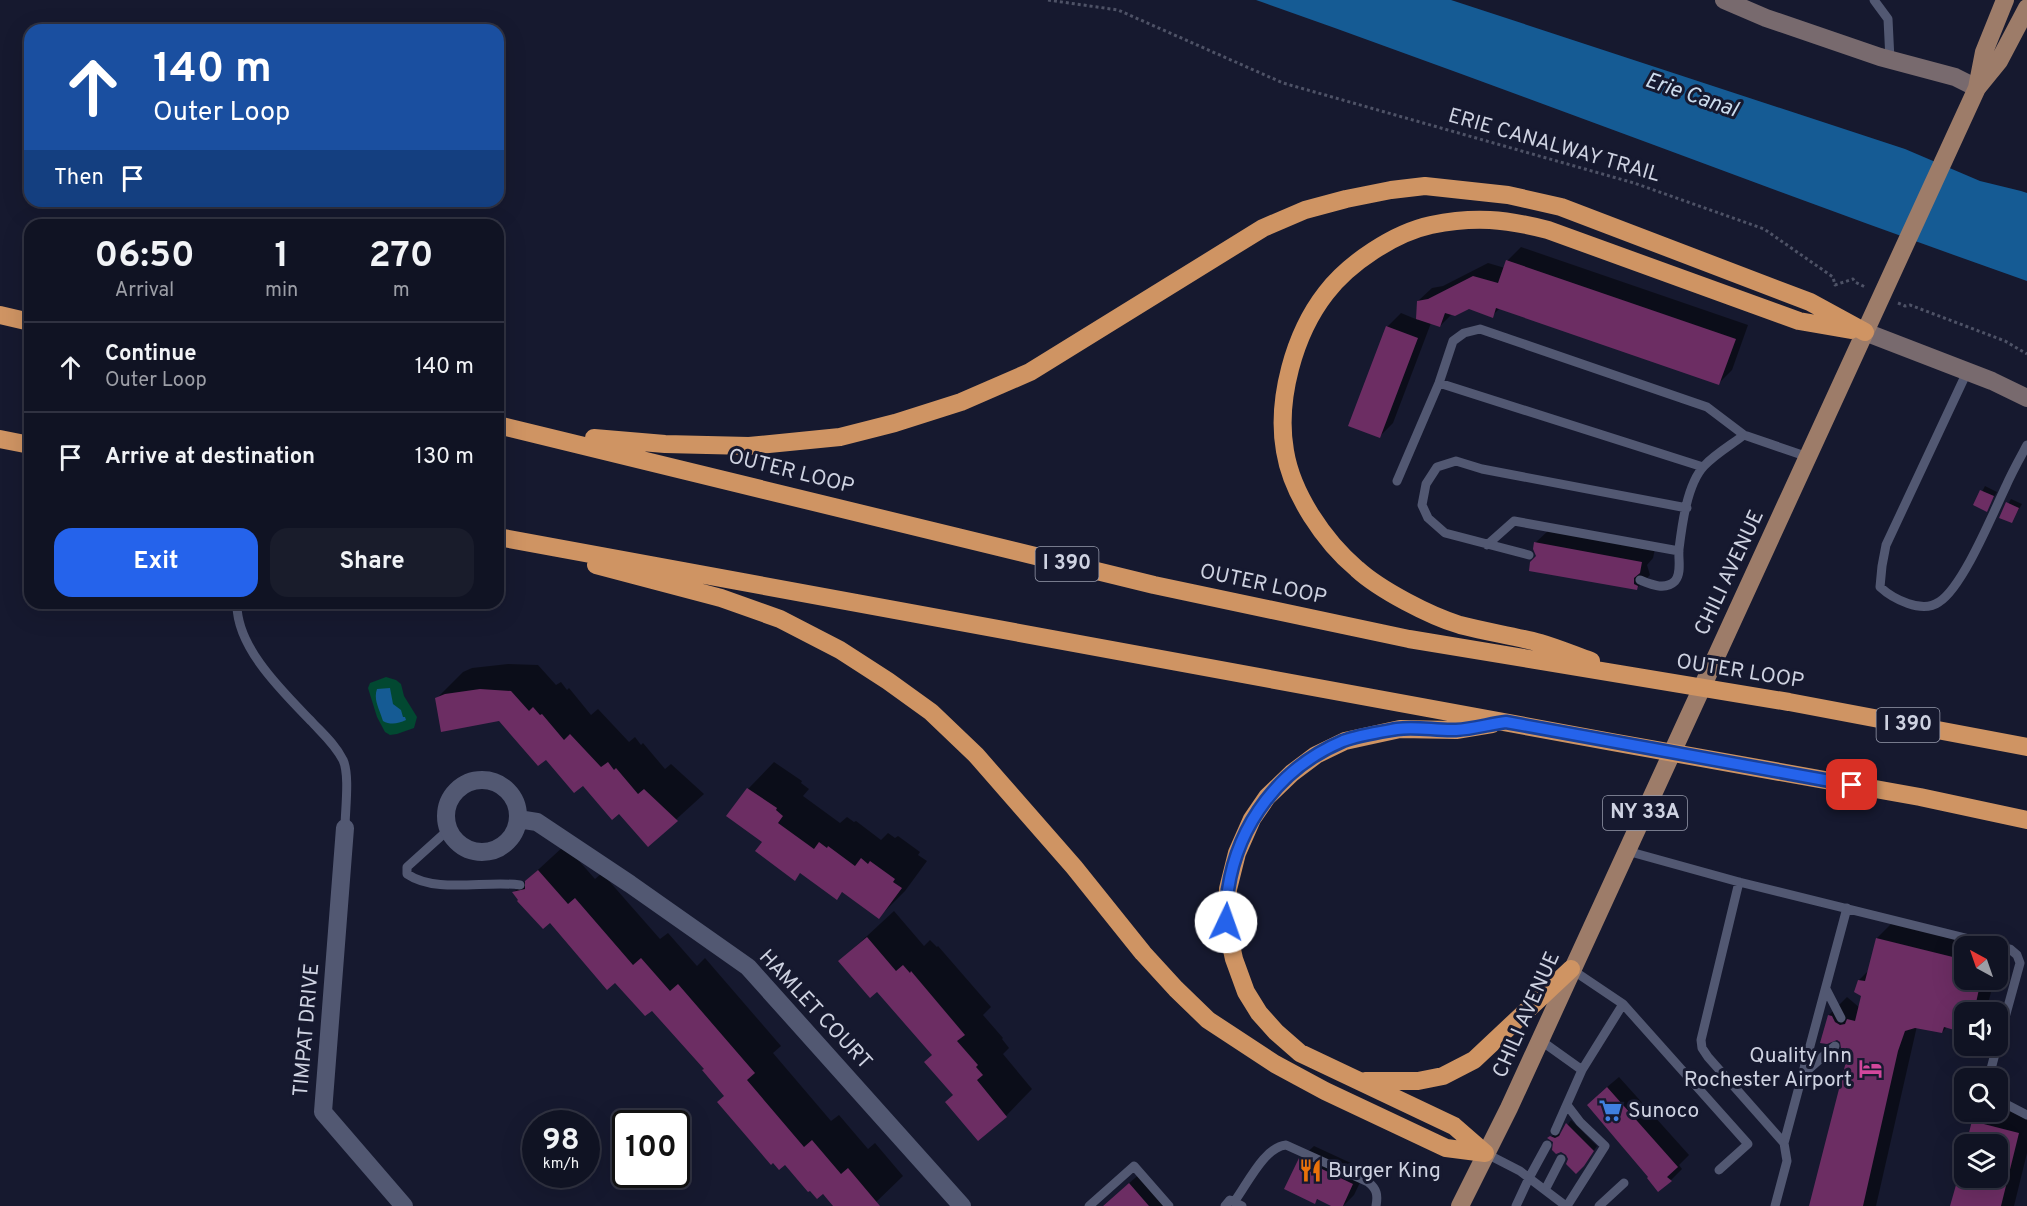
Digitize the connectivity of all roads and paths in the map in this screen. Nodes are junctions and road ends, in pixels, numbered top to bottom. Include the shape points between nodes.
1 (1048, 0) edge
2 (1724, 0) edge
3 (1874, 0) edge
4 (2005, 0) edge
5 (2027, 8) edge
6 (1890, 60) junction
7 (1977, 88) junction
8 (1882, 295) junction
9 (0, 315) edge
10 (24, 321) edge
11 (1865, 332) junction
12 (2027, 354) edge
13 (1967, 372) junction
14 (1439, 383) junction
15 (2027, 398) edge
16 (504, 425) edge
17 (542, 434) junction
18 (1744, 435) junction
19 (0, 439) edge
20 (24, 444) edge
21 (2027, 445) edge
22 (1808, 457) junction
23 (1703, 467) junction
24 (1397, 481) dead end
25 (1687, 508) junction
26 (504, 538) edge
27 (504, 538) edge
28 (1487, 544) junction
29 (1679, 550) junction
30 (1529, 555) dead end
31 (1640, 580) dead end
32 (238, 609) edge
33 (1641, 679) junction
34 (1506, 722) junction
35 (2027, 747) edge
36 (518, 819) junction
37 (2027, 819) edge
38 (345, 828) joint
39 (448, 830) junction
40 (1627, 851) junction
41 (1739, 882) junction
42 (520, 885) dead end
43 (1847, 908) junction
44 (1571, 969) junction
45 (1826, 989) junction
46 (1623, 1004) junction
47 (2008, 1007) edge
48 (1841, 1018) dead end
49 (1540, 1040) junction
50 (1835, 1047) dead end
51 (1582, 1070) junction
52 (1803, 1074) junction
53 (1360, 1081) junction
54 (1568, 1105) junction
55 (2008, 1105) edge
56 (2027, 1115) edge
57 (1580, 1122) junction
58 (1555, 1131) dead end
59 (1575, 1132) dead end
60 (1784, 1143) junction
61 (1547, 1145) dead end
62 (1485, 1153) junction
63 (1561, 1159) dead end
64 (1719, 1170) dead end
65 (1529, 1178) junction
66 (1624, 1183) dead end
67 (1545, 1190) junction
68 (1234, 1205) edge
69 (404, 1206) edge
70 (962, 1206) edge
71 (1089, 1206) edge
72 (1169, 1206) edge
73 (1376, 1206) edge
74 (1460, 1206) edge
75 (1516, 1206) edge
76 (1566, 1206) edge
77 (1599, 1206) edge
78 (1775, 1206) edge

1 - 8 path, ERIE CANALWAY TRAIL via 1118,10 1283,82 1634,183 1754,225 1833,277 1835,285 1853,279
2 - 6 street
3 - 6 lane via 1888,19
4 - 7 main road, CHILI AVENUE / NY 33A via 1987,41
5 - 7 main road, CHILI AVENUE / NY 33A via 1999,61
6 - 7 street via 1948,75
7 - 8 main road, CHILI AVENUE / NY 33A
8 - 11 main road, CHILI AVENUE / NY 33A
8 - 12 path, ERIE CANALWAY TRAIL via 2005,341
9 - 10 highway
11 - 13 street
11 - 17 highway via 1810,302 1561,207 1508,195 1425,186 1346,199 1305,210 1263,228 1030,372 961,402 895,423 840,437 749,446
11 - 22 main road, CHILI AVENUE / NY 33A
11 - 33 highway via 1799,321 1548,230 1513,221 1475,219 1429,226 1369,253 1326,293 1301,336 1285,386 1283,417 1285,452 1295,482 1310,514 1329,539 1357,569 1386,590 1431,612 1458,624 1542,644
13 - 15 street
13 - 21 lane via 1886,545 1880,587 1915,605 1935,604 1944,598 1975,551
14 - 18 lane via 1453,341 1480,329 1707,407
14 - 23 lane
14 - 24 lane
16 - 17 highway, OUTER LOOP / I 390
17 - 33 highway, OUTER LOOP / I 390 via 1154,585 1409,639
18 - 22 lane
18 - 23 lane
19 - 20 highway
22 - 40 main road, CHILI AVENUE / NY 33A
23 - 25 lane via 1689,492
25 - 28 lane via 1456,461 1437,467 1426,484 1422,505 1428,518 1445,533
25 - 29 lane
26 - 34 highway
27 - 62 highway via 721,598 780,619 840,650 931,712 976,754 1143,953 1208,1020 1325,1091 1446,1148
28 - 29 lane via 1514,521
28 - 30 lane
29 - 31 lane via 1675,581 1666,586
32 - 38 lane via 246,642 279,688 333,744 344,761
33 - 35 highway, OUTER LOOP / I 390 via 1789,702
34 - 37 highway
34 - 53 highway via 1456,730 1400,729 1345,741 1316,755 1267,796 1238,853 1228,889 1226,922 1246,992 1276,1032 1300,1053
36 - 39 street via 508,841 487,852 464,848
36 - 39 street via 517,808 505,788 483,780 460,787 452,796 447,807
36 - 70 street, HAMLET COURT via 537,822 748,967
38 - 69 street, TIMPAT DRIVE via 323,1112
39 - 42 lane via 407,867 407,874 416,880 444,884
40 - 41 lane
40 - 44 main road, CHILI AVENUE / NY 33A
41 - 43 lane
41 - 60 lane via 1702,1048
43 - 45 lane
43 - 47 lane via 2010,949 2020,963
44 - 46 lane
44 - 49 main road, CHILI AVENUE / NY 33A
44 - 53 highway via 1474,1060 1443,1076 1418,1081
45 - 48 lane
45 - 52 lane
46 - 51 lane
46 - 64 lane via 1748,1144
49 - 51 lane
49 - 62 main road, CHILI AVENUE / NY 33A
50 - 52 lane
51 - 54 lane
52 - 60 lane
53 - 62 highway via 1454,1126
54 - 57 lane
54 - 58 lane
55 - 56 lane
57 - 59 lane
57 - 76 lane via 1605,1146
60 - 78 lane via 1787,1161
61 - 65 lane
62 - 65 lane
62 - 74 main road, CHILI AVENUE / NY 33A
63 - 67 lane
65 - 67 lane
65 - 75 lane
66 - 77 lane
67 - 76 lane
68 - 73 lane via 1263,1159 1286,1145 1368,1182 1378,1196
71 - 72 lane via 1134,1166

